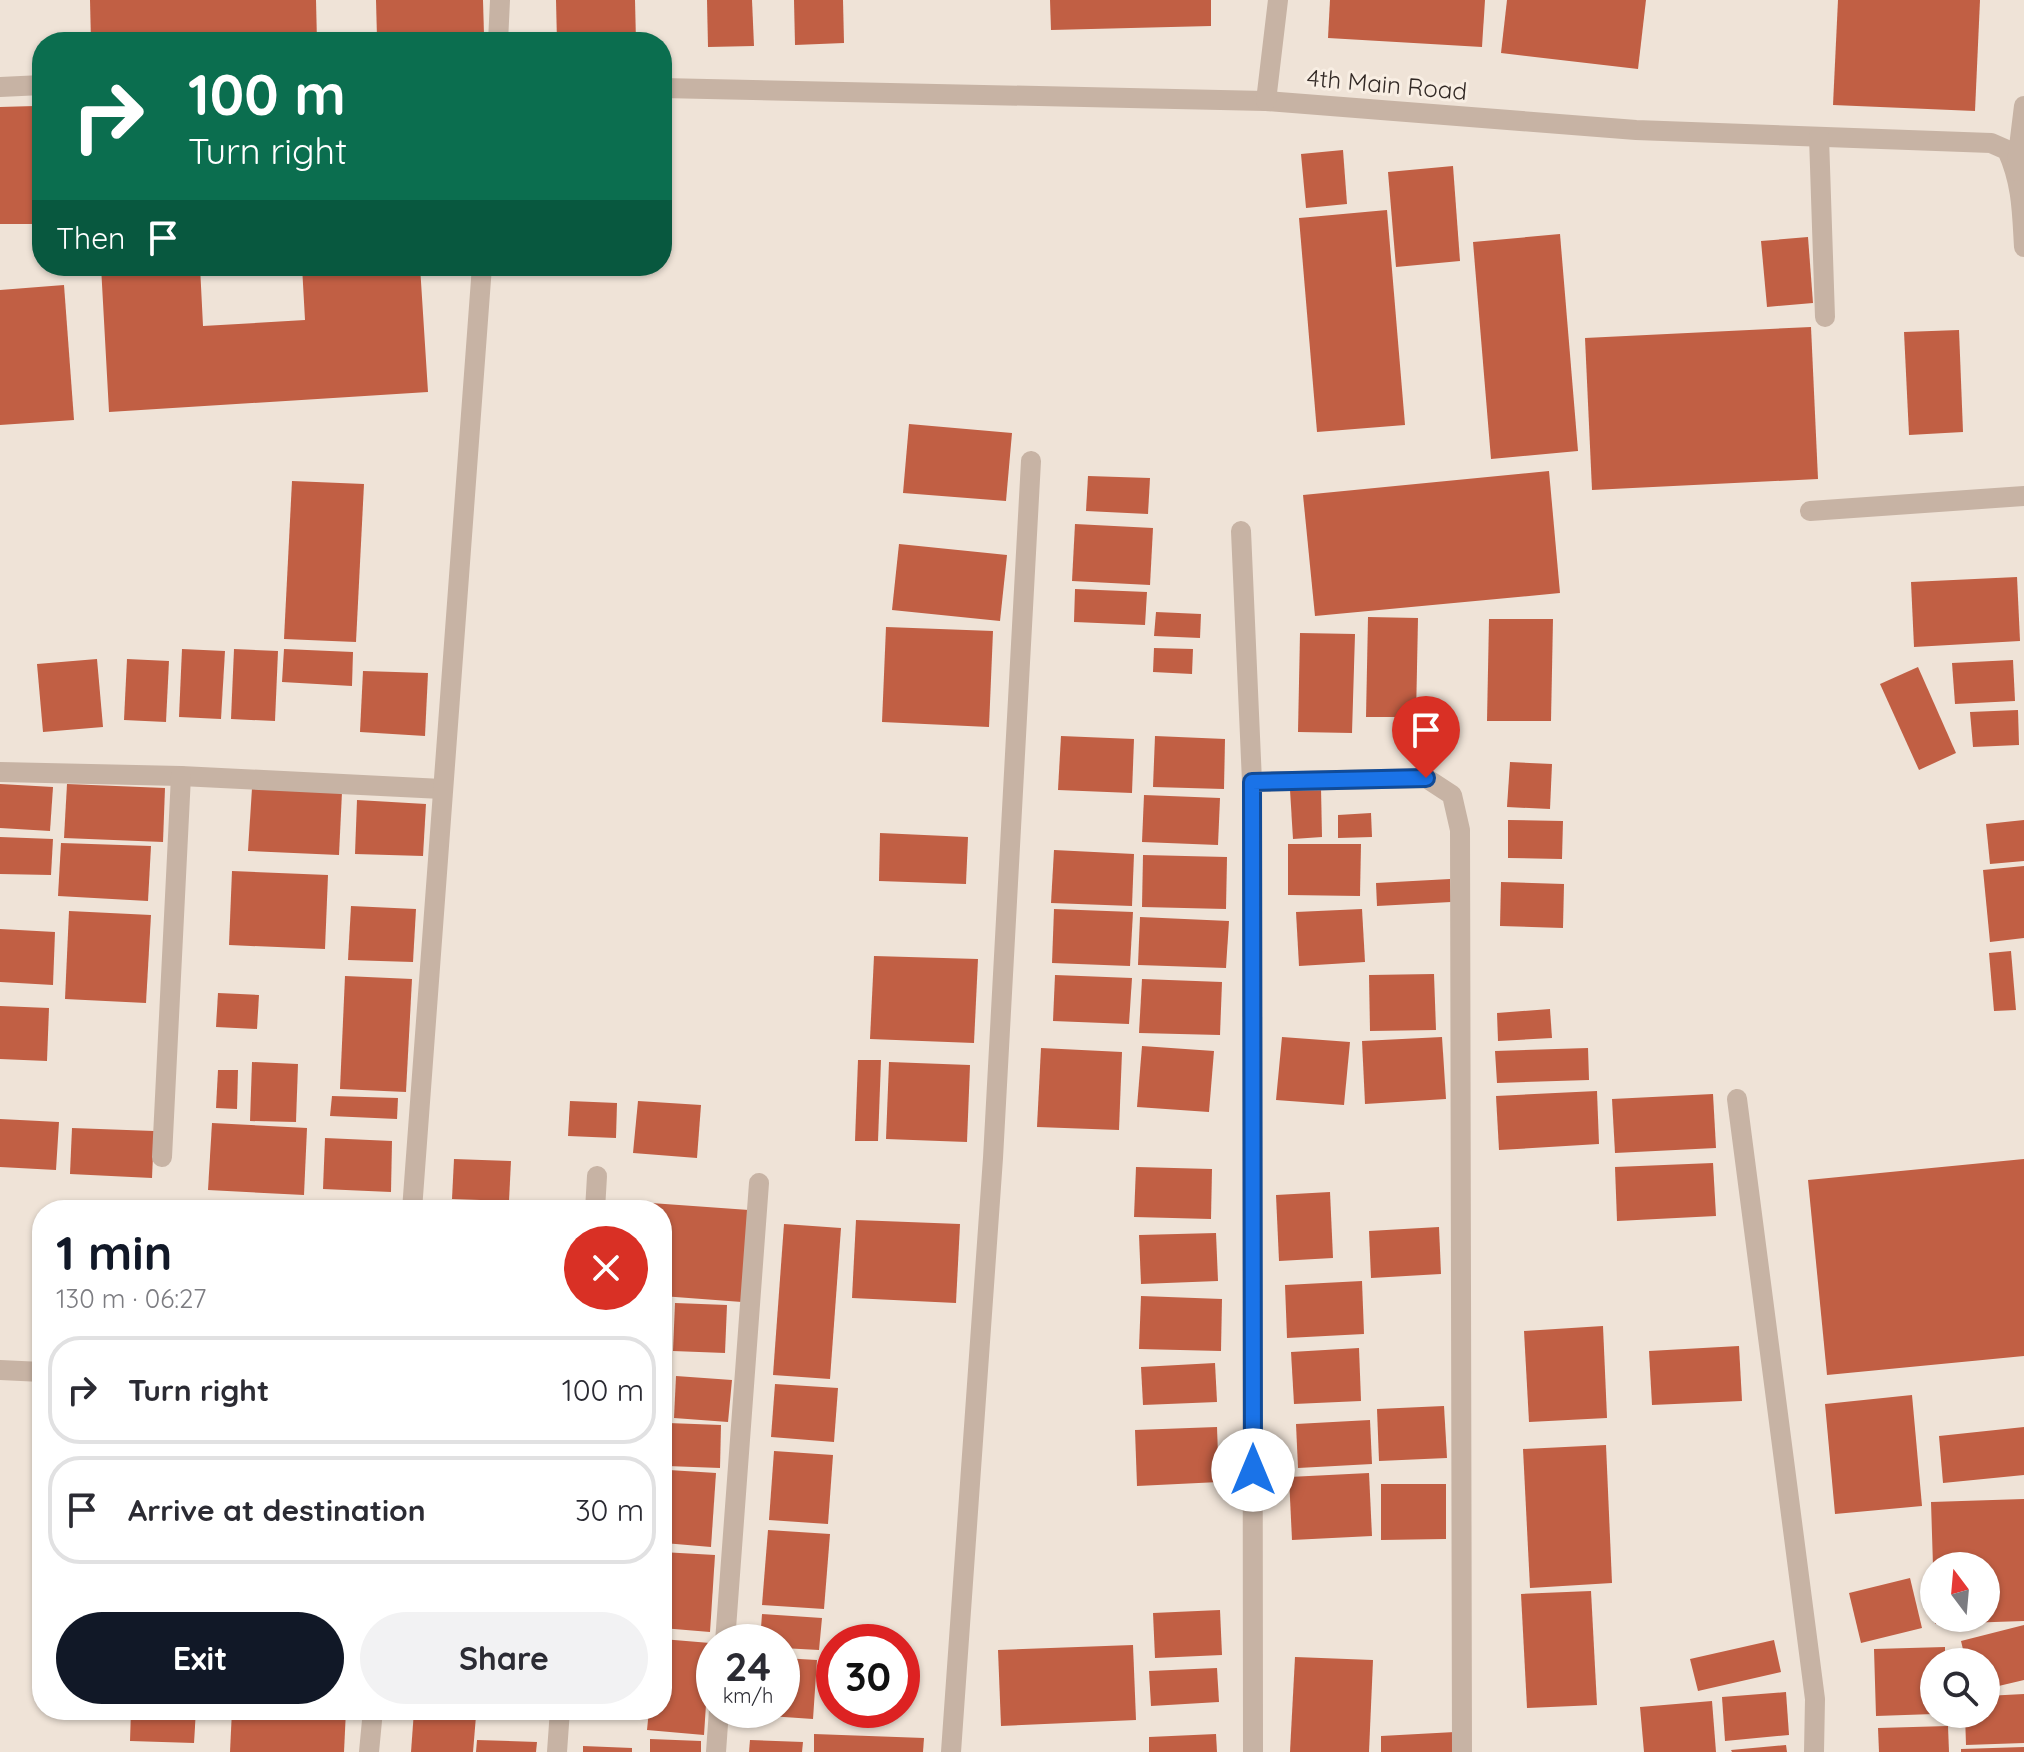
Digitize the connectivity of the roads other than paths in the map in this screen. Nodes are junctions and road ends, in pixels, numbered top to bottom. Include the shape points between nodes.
1 (500, 0) edge
2 (1278, 0) edge
3 (498, 32) edge
4 (32, 85) edge
5 (0, 87) edge
6 (672, 88) edge
7 (1266, 101) junction
8 (2024, 106) edge
9 (1819, 137) junction
10 (2016, 171) junction
11 (2024, 247) edge
12 (481, 276) edge
13 (1825, 317) dead end
14 (1031, 461) dead end
15 (2024, 496) edge
16 (1810, 511) dead end
17 (1241, 531) dead end
18 (0, 772) edge
19 (181, 776) junction
20 (1252, 782) junction
21 (442, 789) junction
22 (1737, 1099) dead end
23 (162, 1157) dead end
24 (597, 1176) dead end
25 (759, 1183) dead end
26 (413, 1200) edge
27 (596, 1200) edge
28 (0, 1370) edge
29 (32, 1372) edge
30 (726, 1624) edge
31 (372, 1720) edge
32 (559, 1720) edge
33 (718, 1728) edge
34 (369, 1752) edge
35 (557, 1752) edge
36 (716, 1752) edge
37 (951, 1752) edge
38 (1253, 1752) edge
39 (1462, 1752) edge
40 (1814, 1752) edge

1 - 3 street
2 - 7 street
4 - 5 street
6 - 7 street, 4th Main Road
7 - 9 street, 4th Main Road via 1636,130
8 - 10 street
9 - 10 street, 4th Main Road via 1991,143 2007,150
9 - 13 street
10 - 11 street
12 - 21 street
14 - 37 street via 994,1142
15 - 16 street
17 - 20 street
18 - 19 street
19 - 21 street
19 - 23 street
20 - 38 street
20 - 39 street via 1426,778 1452,795 1460,830
21 - 26 street
22 - 40 street via 1815,1699
24 - 27 street
25 - 30 street
28 - 29 street
31 - 34 street
32 - 35 street
33 - 36 street

